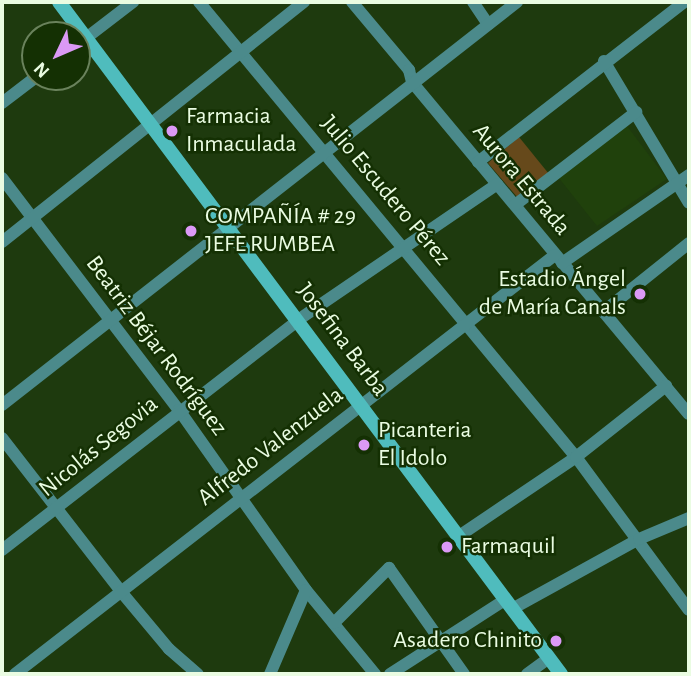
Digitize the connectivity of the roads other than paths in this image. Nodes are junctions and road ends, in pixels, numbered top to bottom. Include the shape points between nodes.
1 (59, 2) edge
2 (133, 2) edge
3 (199, 2) edge
4 (304, 2) edge
5 (352, 2) edge
6 (473, 2) edge
7 (517, 2) edge
8 (684, 2) edge
9 (70, 21) edge
10 (488, 24) junction
11 (91, 34) edge
12 (91, 52) edge
13 (241, 52) junction
14 (604, 61) junction
15 (412, 82) junction
16 (21, 88) edge
17 (2, 103) edge
18 (636, 112) junction
19 (151, 124) junction
20 (323, 150) junction
21 (478, 162) junction
22 (689, 175) edge
23 (2, 178) edge
24 (677, 182) junction
25 (497, 184) junction
26 (689, 203) edge
27 (515, 205) junction
28 (32, 217) junction
29 (229, 228) junction
30 (2, 242) edge
31 (689, 243) edge
32 (405, 245) junction
33 (559, 259) junction
34 (603, 312) junction
35 (109, 318) junction
36 (298, 320) junction
37 (464, 321) junction
38 (666, 386) junction
39 (361, 404) junction
40 (2, 405) edge
41 (179, 410) junction
42 (689, 414) edge
43 (2, 438) edge
44 (576, 457) junction
45 (241, 496) junction
46 (56, 510) junction
47 (689, 518) edge
48 (458, 536) junction
49 (639, 539) junction
50 (2, 550) edge
51 (306, 590) junction
52 (123, 594) junction
53 (509, 604) junction
54 (689, 610) edge
55 (334, 623) junction
56 (441, 642) junction
57 (549, 658) junction
58 (15, 674) edge
59 (198, 674) edge
60 (270, 674) edge
61 (375, 674) edge
62 (390, 674) edge
63 (464, 674) edge
64 (527, 674) edge
65 (561, 674) edge

1 - 9 street, Josefina Barba
2 - 11 street
3 - 13 street, Julio Escudero Pérez
4 - 13 street
5 - 15 street, Aurora Estrada via 409,70
6 - 10 street
7 - 10 street
8 - 14 street
10 - 15 street
12 - 19 street, Josefina Barba
13 - 19 street
13 - 20 street, Julio Escudero Pérez
14 - 18 street
14 - 21 street
15 - 20 street
15 - 21 street, Aurora Estrada
16 - 17 street
18 - 24 street
18 - 27 street
19 - 28 street
19 - 29 street, Josefina Barba
20 - 29 street
20 - 32 street, Julio Escudero Pérez
21 - 25 street, Aurora Estrada
22 - 24 street, Alfredo Valenzuela
23 - 28 street, Beatriz Béjar Rodríguez
24 - 26 street
24 - 33 street, Alfredo Valenzuela
25 - 27 street, Aurora Estrada
25 - 32 street, Nicolás Segovia
27 - 33 street, Aurora Estrada
28 - 30 street
28 - 35 street, Beatriz Béjar Rodríguez
29 - 35 street
29 - 36 street, Josefina Barba
31 - 34 street
32 - 36 street, Nicolás Segovia
32 - 37 street, Julio Escudero Pérez
33 - 34 street, Aurora Estrada
33 - 37 street, Alfredo Valenzuela
34 - 38 street, Aurora Estrada
35 - 40 street
35 - 41 street, Beatriz Béjar Rodríguez
36 - 39 street, Josefina Barba
36 - 41 street, Nicolás Segovia
37 - 39 street, Alfredo Valenzuela
37 - 44 street, Julio Escudero Pérez
38 - 42 street, Aurora Estrada
38 - 44 street
39 - 45 street, Alfredo Valenzuela
39 - 48 street, Josefina Barba
41 - 45 street, Beatriz Béjar Rodríguez
41 - 46 street, Nicolás Segovia
43 - 46 street
44 - 48 street
44 - 49 street, Julio Escudero Pérez
45 - 51 street, Beatriz Béjar Rodríguez
45 - 52 street, Alfredo Valenzuela
46 - 50 street, Nicolás Segovia
46 - 52 street
47 - 49 street
48 - 53 street, Josefina Barba
49 - 53 street
49 - 54 street, Julio Escudero Pérez
51 - 55 street, Beatriz Béjar Rodríguez
51 - 60 street
52 - 58 street, Alfredo Valenzuela
52 - 59 street via 169,649
53 - 56 street
53 - 57 street, Josefina Barba
55 - 56 street via 389,568
55 - 61 street, Beatriz Béjar Rodríguez
56 - 62 street
56 - 63 street
57 - 64 street
57 - 65 street, Josefina Barba

